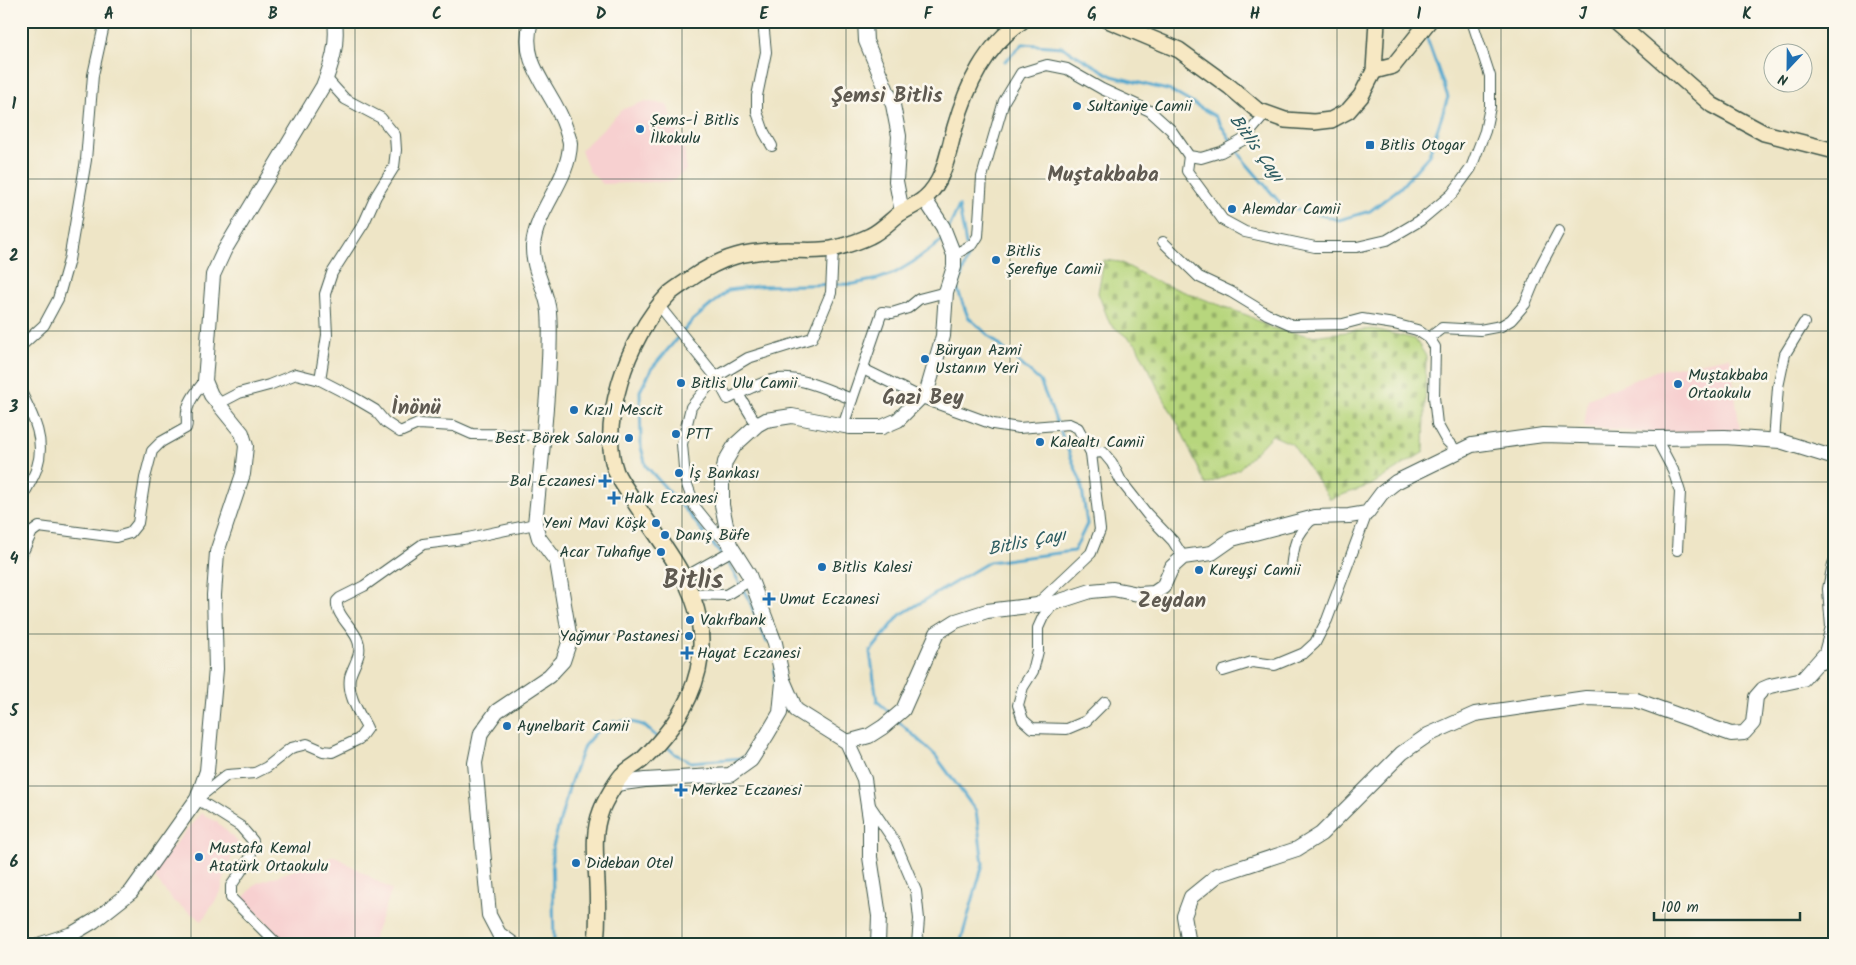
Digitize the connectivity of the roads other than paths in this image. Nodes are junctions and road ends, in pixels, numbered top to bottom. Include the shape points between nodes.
1 (105, 21) edge
2 (336, 21) edge
3 (531, 21) edge
4 (762, 21) edge
5 (865, 21) edge
6 (1022, 21) edge
7 (1110, 21) edge
8 (1377, 21) edge
9 (1430, 21) edge
10 (1472, 21) edge
11 (1616, 21) edge
12 (1374, 71) junction
13 (326, 78) junction
14 (1266, 113) junction
15 (772, 146) dead end
16 (1835, 151) edge
17 (1190, 156) junction
18 (924, 198) junction
19 (902, 212) junction
20 (1559, 231) dead end
21 (1163, 242) dead end
22 (833, 249) junction
23 (954, 250) junction
24 (946, 292) junction
25 (659, 306) junction
26 (1804, 324) dead end
27 (1429, 338) junction
28 (21, 346) edge
29 (863, 369) junction
30 (716, 377) junction
31 (320, 380) junction
32 (205, 381) junction
33 (21, 392) edge
34 (738, 394) junction
35 (922, 398) junction
36 (852, 399) junction
37 (218, 404) junction
38 (757, 425) junction
39 (843, 426) junction
40 (545, 435) junction
41 (1656, 438) junction
42 (1774, 441) junction
43 (1458, 452) junction
44 (1091, 453) junction
45 (1835, 458) edge
46 (21, 499) edge
47 (1367, 513) junction
48 (1315, 517) junction
49 (535, 524) junction
50 (730, 549) junction
51 (1677, 550) dead end
52 (21, 556) edge
53 (1183, 556) junction
54 (1835, 564) edge
55 (1292, 568) dead end
56 (682, 578) junction
57 (749, 582) junction
58 (690, 594) junction
59 (1054, 603) junction
60 (1036, 606) junction
61 (1835, 661) edge
62 (1814, 666) junction
63 (1223, 671) dead end
64 (783, 680) junction
65 (1105, 702) dead end
66 (847, 742) junction
67 (616, 784) junction
68 (197, 799) junction
69 (868, 803) junction
70 (41, 944) edge
71 (277, 944) edge
72 (513, 944) edge
73 (596, 944) edge
74 (878, 944) edge
75 (917, 944) edge
76 (1188, 944) edge

1 - 28 street via 93,75 86,160 69,260 58,299 44,325
2 - 13 street via 333,61
3 - 40 street via 528,54 537,76 561,113 570,142 566,166 539,222 533,246 536,270 549,310
4 - 15 street via 766,52 757,112
5 - 19 street via 866,42 893,105 899,136 896,181
6 - 18 main road via 1005,33 984,60 968,90 941,179
7 - 14 main road via 1179,50 1257,110
8 - 12 main road
9 - 12 main road via 1393,66
10 - 17 street via 1490,76 1490,107 1471,168 1452,194 1421,220 1387,240 1357,246 1315,247 1245,232 1223,220 1210,204 1187,171
11 - 16 main road via 1712,105 1764,133
12 - 14 main road via 1361,96 1348,111 1331,120 1285,120
13 - 31 street via 345,98 381,118 395,134 396,150 394,167 332,273 325,294 327,335
13 - 32 street via 213,275
14 - 17 street via 1243,140 1221,152 1201,158
17 - 23 street via 1171,130 1150,111 1067,69 1047,65 1033,68 1021,73 1004,101 982,177 978,236 973,244
18 - 19 main road
18 - 23 street
19 - 22 main road via 870,236
20 - 27 street via 1525,304 1510,320 1501,326 1480,330 1442,328
21 - 27 street via 1199,277 1292,325 1343,324 1362,320 1417,330
22 - 25 main road via 761,251 727,258 699,272 671,292
22 - 30 street via 831,293 812,338 748,358
23 - 24 street via 954,267
24 - 29 street via 919,299 908,308 892,313 882,312
24 - 35 street via 943,336
25 - 30 street
25 - 56 main road via 628,356 613,409 611,438 616,472 675,561
26 - 42 street via 1785,354 1778,387
27 - 43 street via 1435,347 1437,424
29 - 35 street
29 - 36 street
30 - 34 street via 728,399
30 - 50 street via 691,407 682,444 685,479 695,507
31 - 37 street via 296,374 239,393
31 - 40 street via 374,410 400,432 418,424 454,426 472,434
32 - 37 street
32 - 52 street via 187,411 186,428 161,442 152,452 138,523 133,530 116,537 39,527 32,532
33 - 46 street via 35,418 40,440 38,466
34 - 36 street via 772,380 787,379
34 - 38 street
35 - 39 street via 898,420 882,427
35 - 44 street via 993,424 1019,428 1069,424 1078,428
36 - 39 street
37 - 68 street via 242,433 246,446 243,474 217,552 214,595 216,669 211,740 207,772
38 - 39 street via 766,420 792,416
38 - 50 street via 735,445 725,462 722,505
40 - 49 street
41 - 42 street via 1724,437
41 - 43 street via 1543,435 1472,445
41 - 51 street via 1673,470 1680,492
42 - 45 street
43 - 47 street via 1396,482 1382,493
44 - 53 street via 1103,452 1120,481
44 - 60 street via 1100,530 1091,553
47 - 48 street
47 - 63 street via 1328,620 1315,643 1304,653 1275,664 1252,662
48 - 53 street via 1232,539 1212,553
48 - 55 street via 1300,531
49 - 68 street via 423,544 364,586 336,601 359,641 350,692 366,728 360,739 332,752 307,744 291,748 254,773 227,775
49 - 72 street via 539,538 557,562 570,640 563,661 549,676 497,711 481,733 475,763 489,916 499,934
50 - 56 street
50 - 57 street
53 - 59 street via 1172,567 1163,587 1154,593 1138,594 1112,589 1091,591
54 - 62 street via 1830,589 1833,627 1826,653
56 - 58 main road
57 - 58 street via 726,595
57 - 64 street via 775,642
58 - 67 main road via 698,620 700,648 687,702 670,730 638,763 622,774
59 - 60 street
59 - 65 street via 1042,617 1038,628 1038,651 1033,671 1023,687 1018,705 1022,720 1032,728 1067,729 1086,721
60 - 66 street via 987,611 956,621 937,634 903,710 869,736
61 - 62 street
62 - 76 street via 1803,679 1763,689 1756,697 1753,723 1744,733 1731,734 1636,700 1586,698 1475,714 1428,735 1402,753 1322,834 1297,849 1218,875 1191,897 1184,916
64 - 66 street via 796,710
64 - 67 street via 780,713 750,760 730,775
66 - 69 street via 864,779
67 - 73 main road via 601,808 595,832
68 - 70 street via 130,892 72,934
68 - 71 street via 240,826 252,841 250,858 231,886 231,898
69 - 74 street via 870,857 879,916
69 - 75 street via 896,844 916,891

